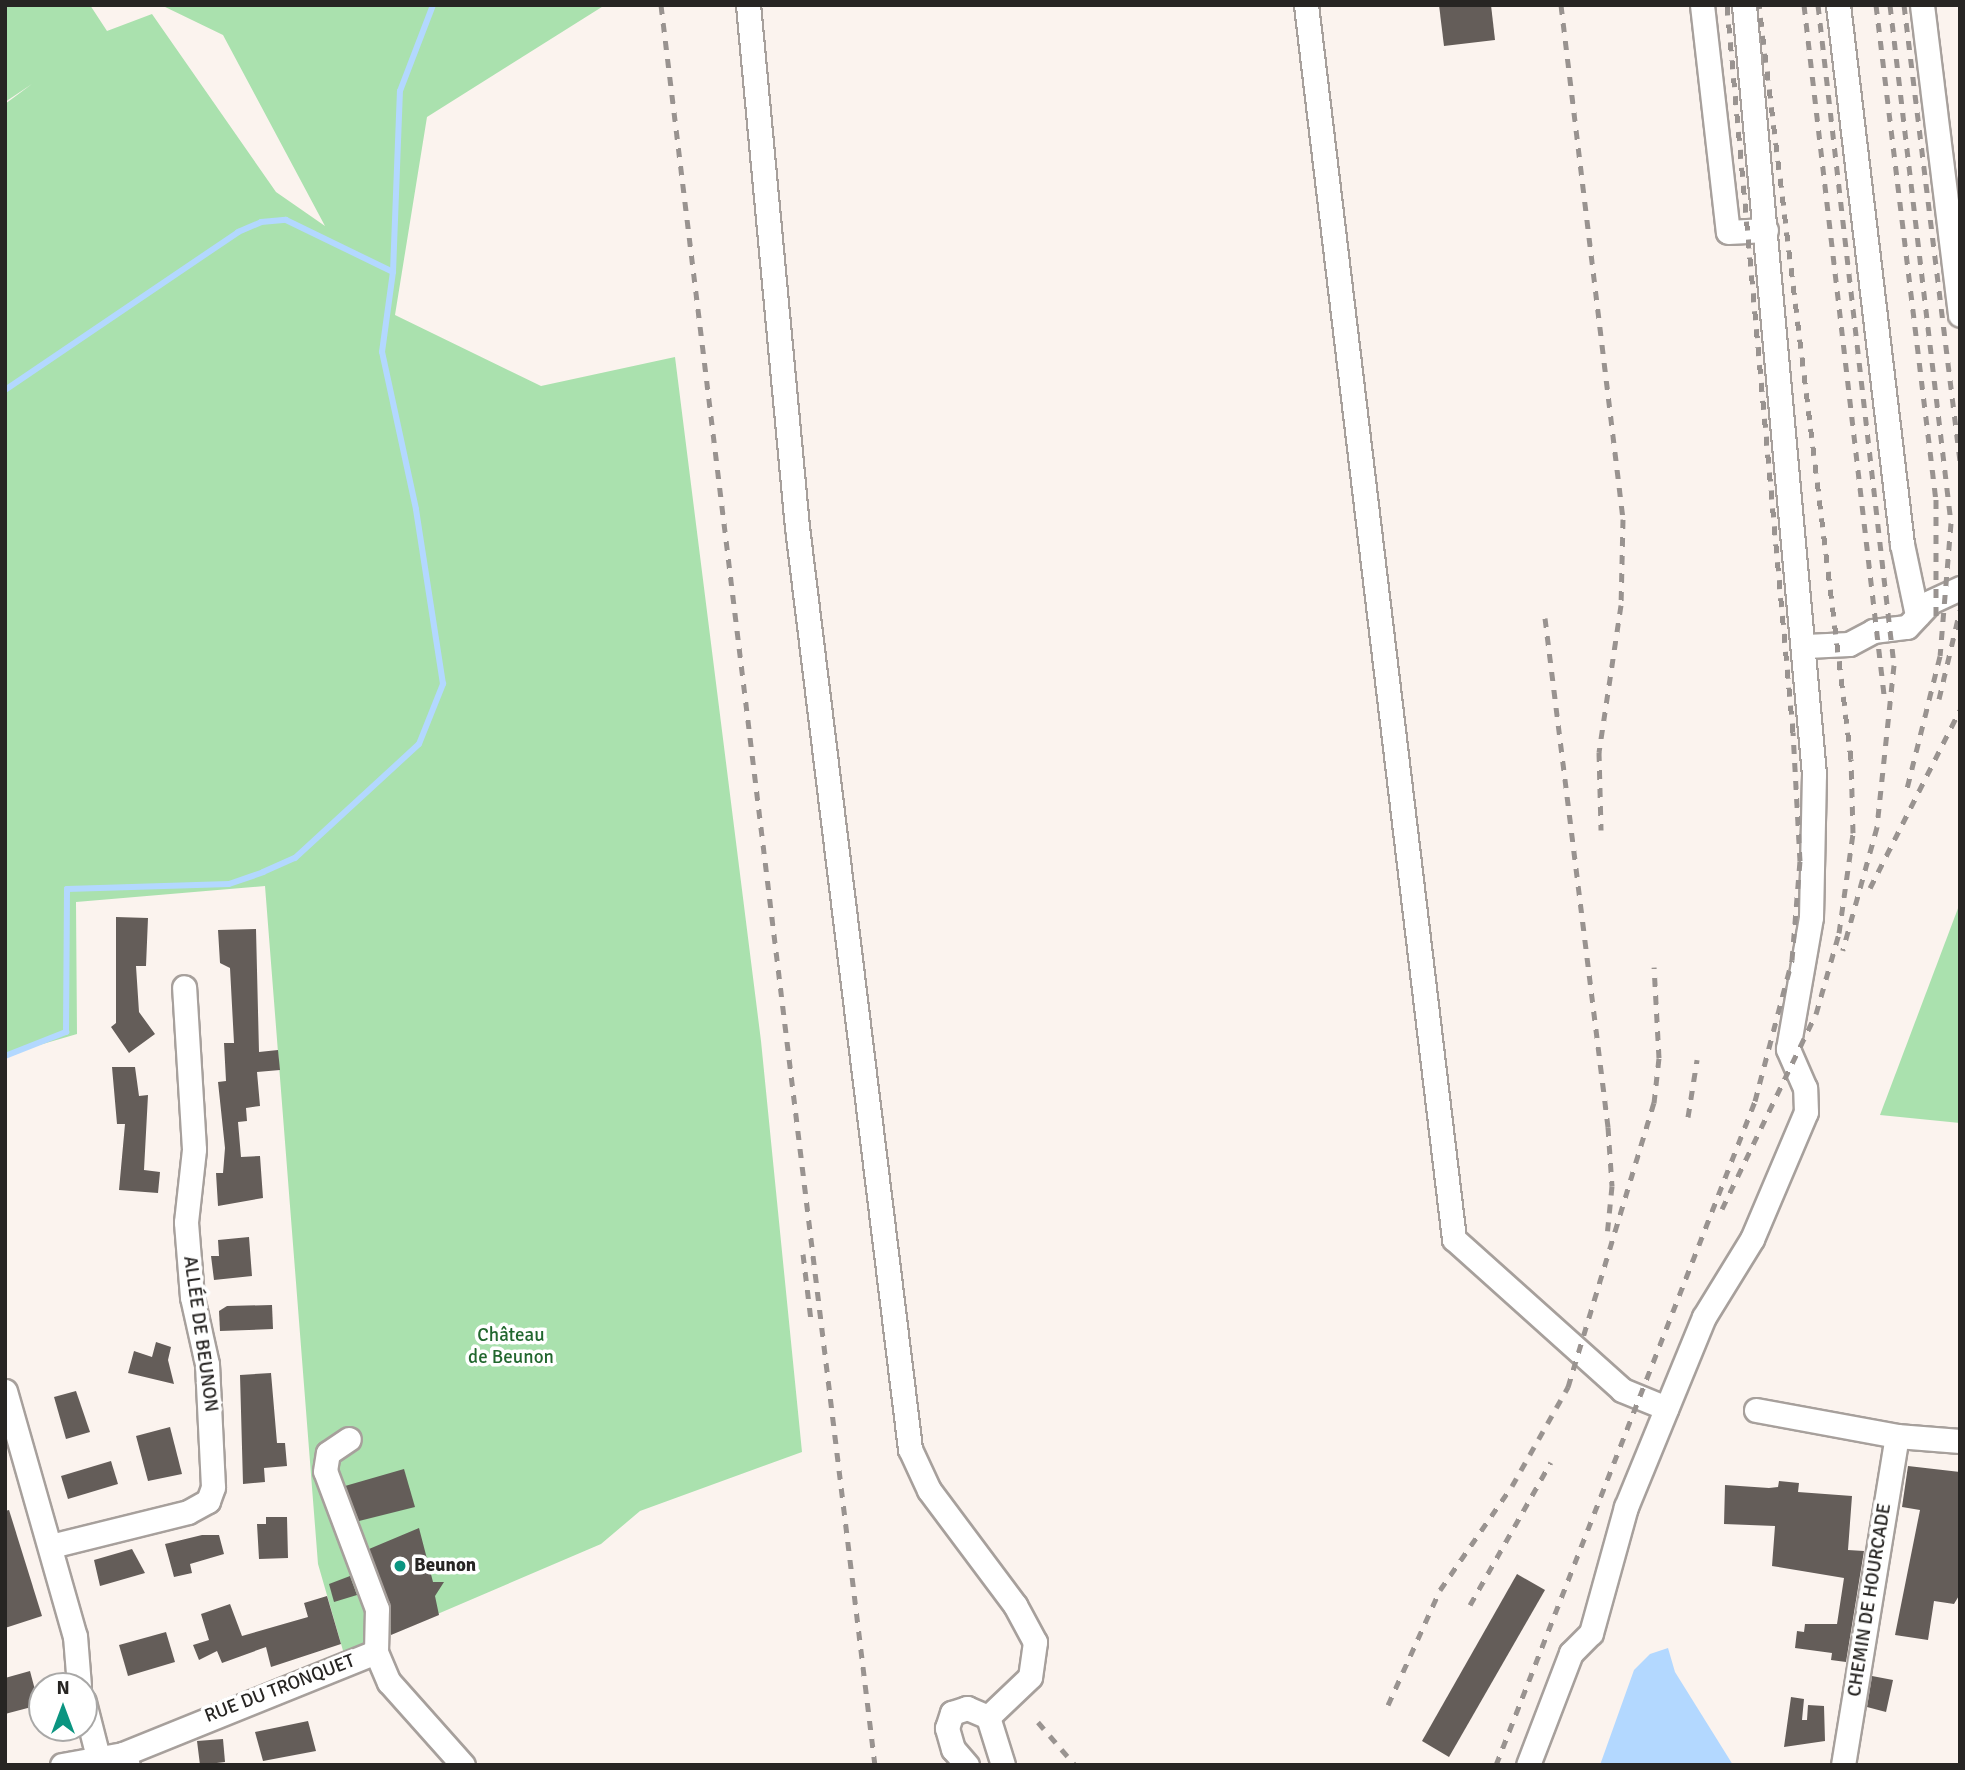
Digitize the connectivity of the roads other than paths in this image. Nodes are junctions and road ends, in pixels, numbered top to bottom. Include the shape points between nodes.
1 (748, 5) edge
2 (1306, 5) edge
3 (1702, 5) edge
4 (1744, 5) edge
5 (1839, 5) edge
6 (1922, 5) edge
7 (1766, 230) junction
8 (1960, 315) edge
9 (1960, 588) edge
10 (1917, 615) junction
11 (1806, 646) junction
12 (184, 986) dead end
13 (5, 1391) edge
14 (1666, 1408) junction
15 (1756, 1410) dead end
16 (1897, 1436) junction
17 (349, 1439) dead end
18 (1960, 1441) edge
19 (51, 1546) junction
20 (376, 1652) junction
21 (78, 1672) edge
22 (988, 1717) junction
23 (94, 1742) edge
24 (98, 1757) junction
25 (125, 1759) edge
26 (62, 1765) edge
27 (463, 1765) edge
28 (967, 1765) edge
29 (1003, 1765) edge
30 (1528, 1765) edge
31 (1843, 1765) edge

1 - 22 street via 797,527 910,1449 929,1490 1015,1605 1035,1642 1030,1677
2 - 14 street via 1454,1239 1622,1390
3 - 7 street via 1728,232
4 - 7 street
5 - 10 street via 1902,544
6 - 8 street
7 - 11 street
9 - 10 street via 1938,596
10 - 11 street via 1901,629 1873,631 1849,644
11 - 14 street via 1815,857 1802,985 1788,1049 1805,1088 1806,1112 1752,1239 1704,1317
12 - 19 street, ALLÉE DE BEUNON via 194,1149 186,1222 192,1297 209,1377 213,1487 208,1500 188,1511
13 - 19 street
14 - 30 street via 1605,1568 1591,1633 1571,1653
15 - 16 street
16 - 18 street
16 - 31 street, CHEMIN DE HOURCADE
17 - 20 street, RUE DU TRONQUET via 328,1453 326,1471 377,1609
19 - 21 street via 75,1636
20 - 25 street, RUE DU TRONQUET
20 - 27 street via 389,1682
22 - 28 street via 967,1708 952,1713 947,1728 953,1749
22 - 29 street
23 - 24 street
24 - 25 street, RUE DU TRONQUET
24 - 26 street

